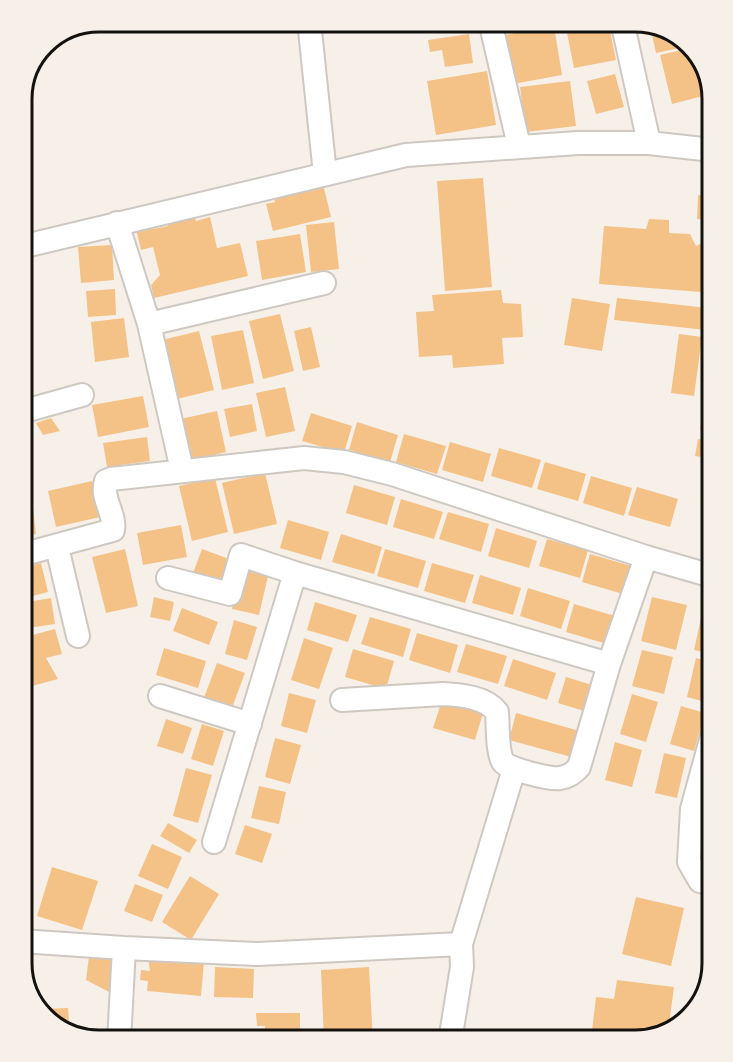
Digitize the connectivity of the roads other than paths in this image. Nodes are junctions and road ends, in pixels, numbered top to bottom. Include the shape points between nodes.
1 (310, 32) edge
2 (493, 32) edge
3 (624, 32) edge
4 (649, 143) junction
5 (702, 144) edge
6 (519, 146) junction
7 (325, 174) junction
8 (117, 223) junction
9 (32, 244) edge
10 (324, 283) dead end
11 (149, 324) junction
12 (82, 395) dead end
13 (32, 409) edge
14 (182, 470) junction
15 (57, 547) junction
16 (32, 553) edge
17 (646, 557) junction
18 (295, 573) junction
19 (702, 573) edge
20 (168, 578) dead end
21 (78, 636) dead end
22 (609, 664) junction
23 (160, 696) dead end
24 (342, 700) dead end
25 (250, 724) junction
26 (514, 769) junction
27 (702, 772) edge
28 (214, 842) dead end
29 (702, 882) edge
30 (32, 942) edge
31 (460, 944) junction
32 (124, 948) junction
33 (120, 1030) edge
34 (452, 1030) edge

1 - 7 street
2 - 6 street
3 - 4 street
4 - 5 street
4 - 6 street
6 - 7 street via 406,155
7 - 8 street
8 - 9 street
8 - 11 street
10 - 11 street
11 - 14 street
12 - 13 street
14 - 15 street via 106,481 104,489 113,530
14 - 17 street via 304,458 344,462
15 - 16 street
15 - 21 street
17 - 19 street
17 - 22 street
18 - 20 street via 241,555 230,594
18 - 22 street
18 - 25 street
22 - 26 street via 575,773 557,779
23 - 25 street
24 - 26 street via 443,694 487,703 497,712 502,760
25 - 28 street
26 - 31 street
27 - 29 street via 692,809 689,862
30 - 32 street
31 - 32 street via 258,954
31 - 34 street via 462,967
32 - 33 street

